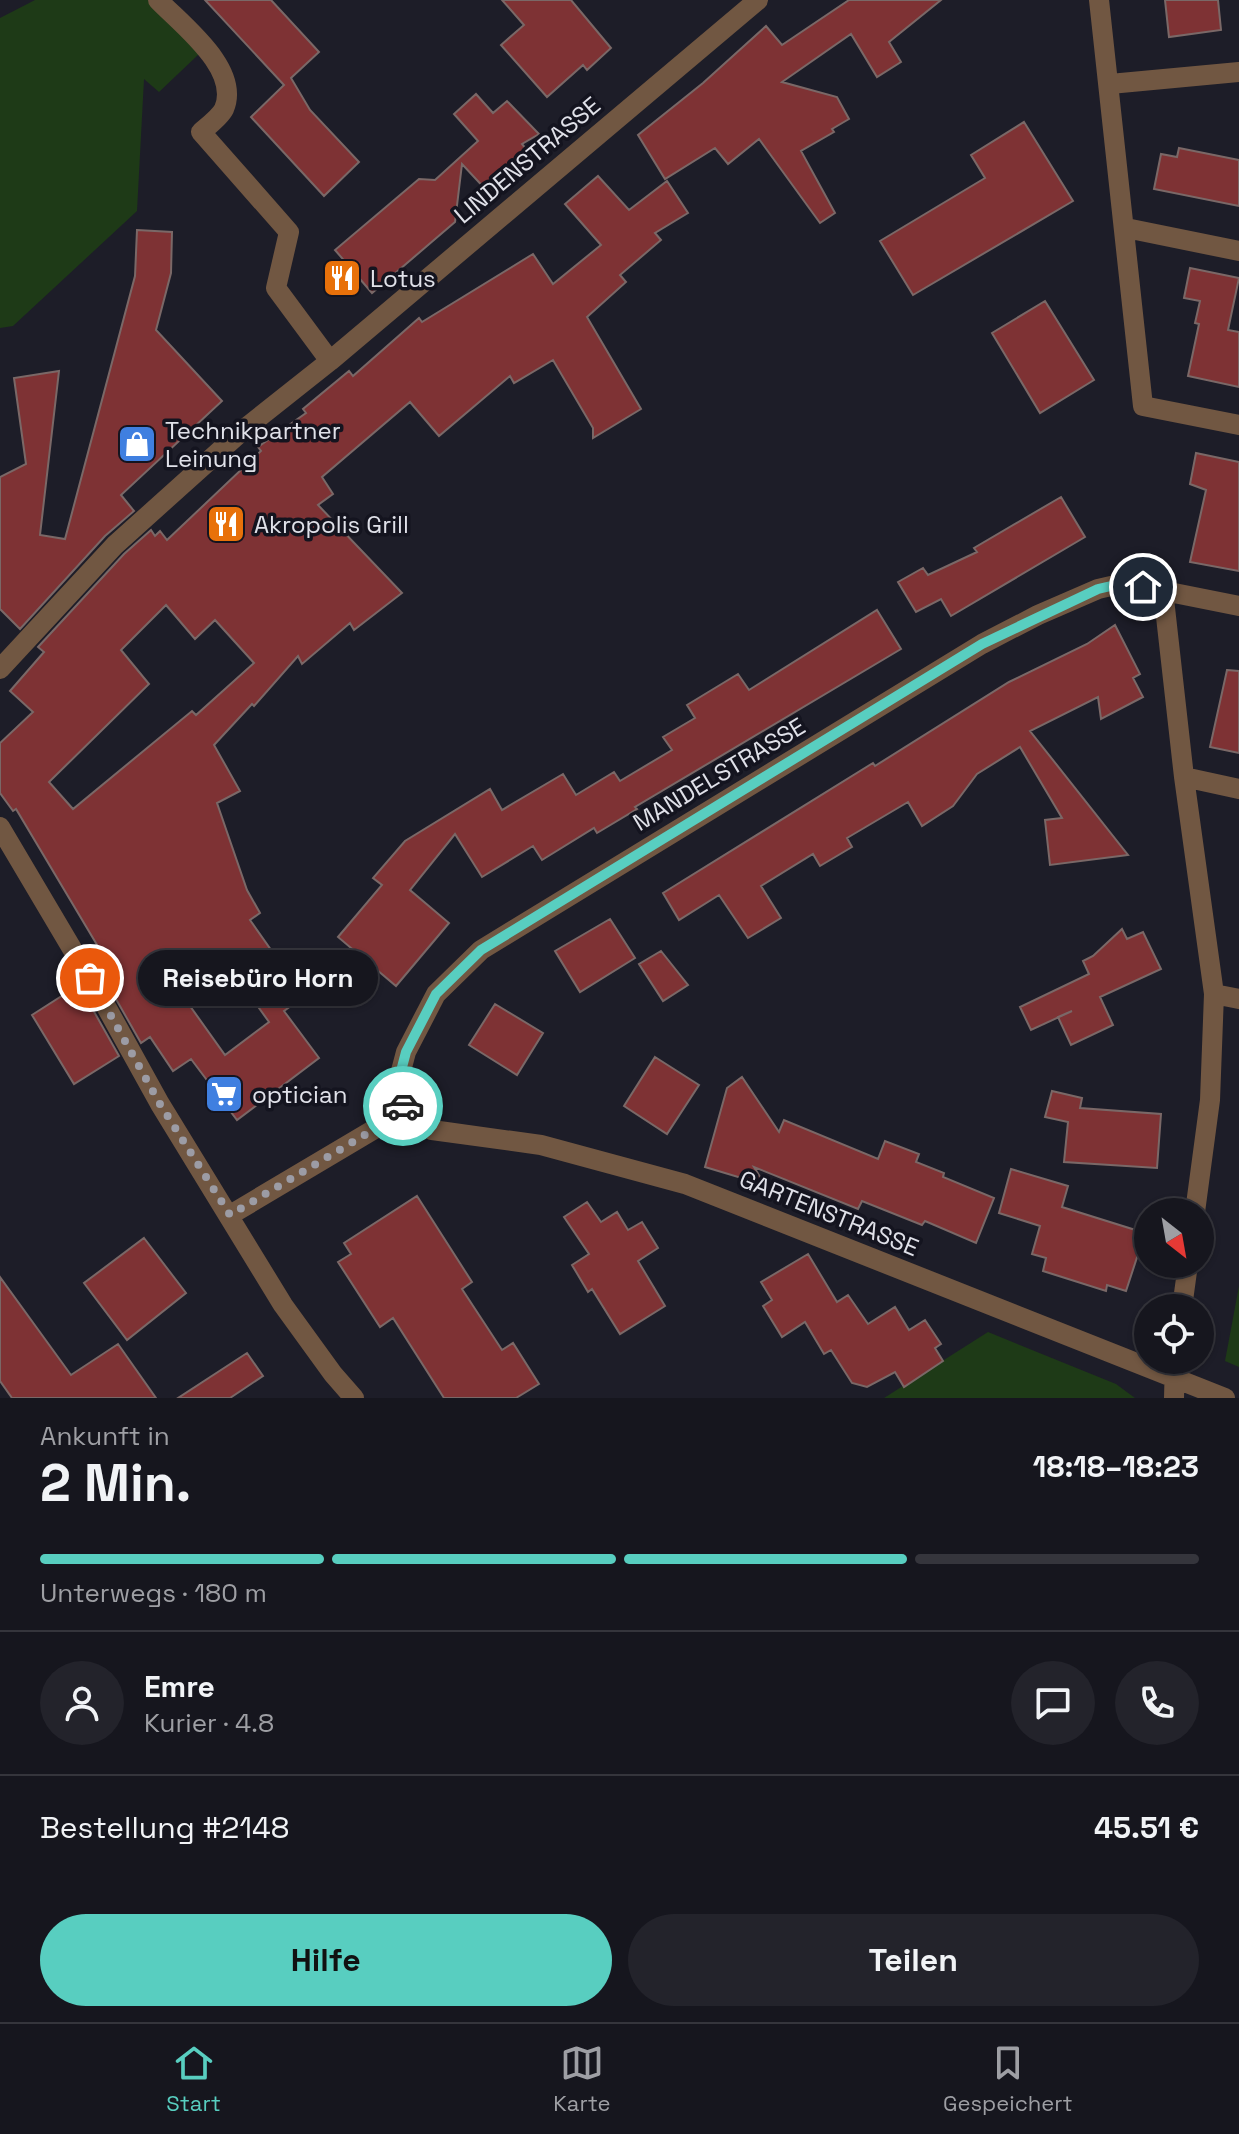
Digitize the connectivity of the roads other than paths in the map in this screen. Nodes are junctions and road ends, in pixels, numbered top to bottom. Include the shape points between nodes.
1 (158, 0) edge
2 (758, 0) edge
3 (1099, 0) edge
4 (1239, 72) edge
5 (1110, 84) junction
6 (1126, 228) junction
7 (1239, 251) edge
8 (330, 361) junction
9 (1239, 425) edge
10 (1163, 590) junction
11 (1239, 606) edge
12 (0, 669) edge
13 (1184, 777) junction
14 (1239, 789) edge
15 (0, 827) edge
16 (1214, 994) junction
17 (1239, 999) edge
18 (405, 1111) junction
19 (1197, 1198) edge
20 (230, 1215) junction
21 (1174, 1378) edge
22 (354, 1398) edge
23 (1225, 1398) edge

1 - 8 street via 220,64 227,83 223,109 201,132 289,232 276,288
2 - 8 street, LINDENSTRASSE
3 - 5 street
4 - 5 street
5 - 6 street
6 - 7 street
6 - 9 street via 1143,406
8 - 12 street, LINDENSTRASSE via 243,430 115,545
10 - 11 street, MANDELSTRASSE
10 - 13 street
10 - 18 street, MANDELSTRASSE via 1124,583 1098,589 982,644 481,950 436,994 406,1052 396,1090
13 - 14 street
13 - 16 street
15 - 20 street
16 - 17 street
16 - 19 street via 1210,1100
18 - 20 street
18 - 21 street, GARTENSTRASSE via 432,1130 541,1145 685,1184
20 - 22 street via 283,1305
21 - 23 street, GARTENSTRASSE

